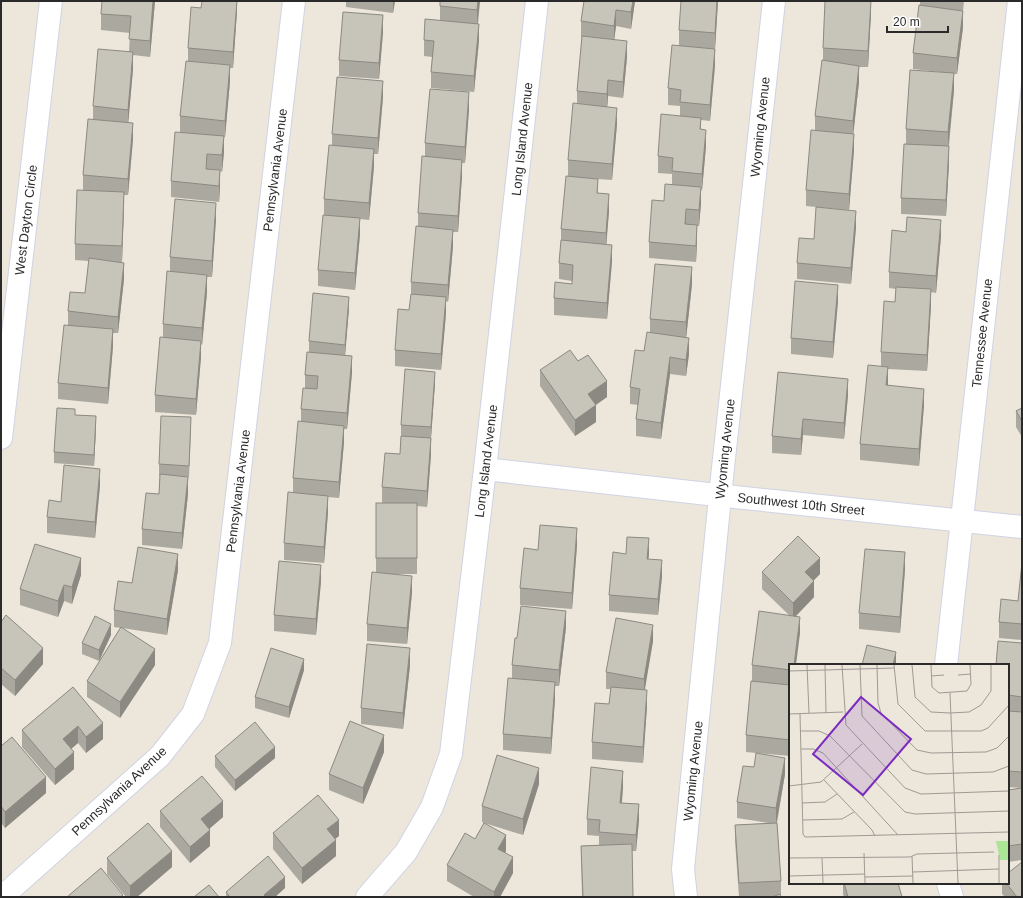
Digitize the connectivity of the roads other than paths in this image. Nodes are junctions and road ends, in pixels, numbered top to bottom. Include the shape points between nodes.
1 (51, 1) edge
2 (294, 1) edge
3 (537, 1) edge
4 (774, 1) edge
5 (1019, 1) edge
6 (1, 438) edge
7 (485, 469) junction
8 (720, 496) junction
9 (961, 521) junction
10 (1022, 527) edge
11 (946, 664) edge
12 (948, 884) edge
13 (2, 897) edge
14 (367, 897) edge
15 (686, 897) edge
16 (952, 897) edge

1 - 6 street, West Dayton Circle
2 - 13 street, Pennsylvania Avenue via 220,643 193,714 160,756
3 - 7 street, Long Island Avenue
4 - 8 street, Wyoming Avenue
5 - 9 street, Tennessee Avenue
7 - 8 street, Southwest 10th Street
7 - 14 street, Long Island Avenue via 451,754 432,807 406,852
8 - 9 street, Southwest 10th Street
8 - 15 street, Wyoming Avenue via 683,869
9 - 10 street, Southwest 10th Street
9 - 11 street, Tennessee Avenue
12 - 16 street

